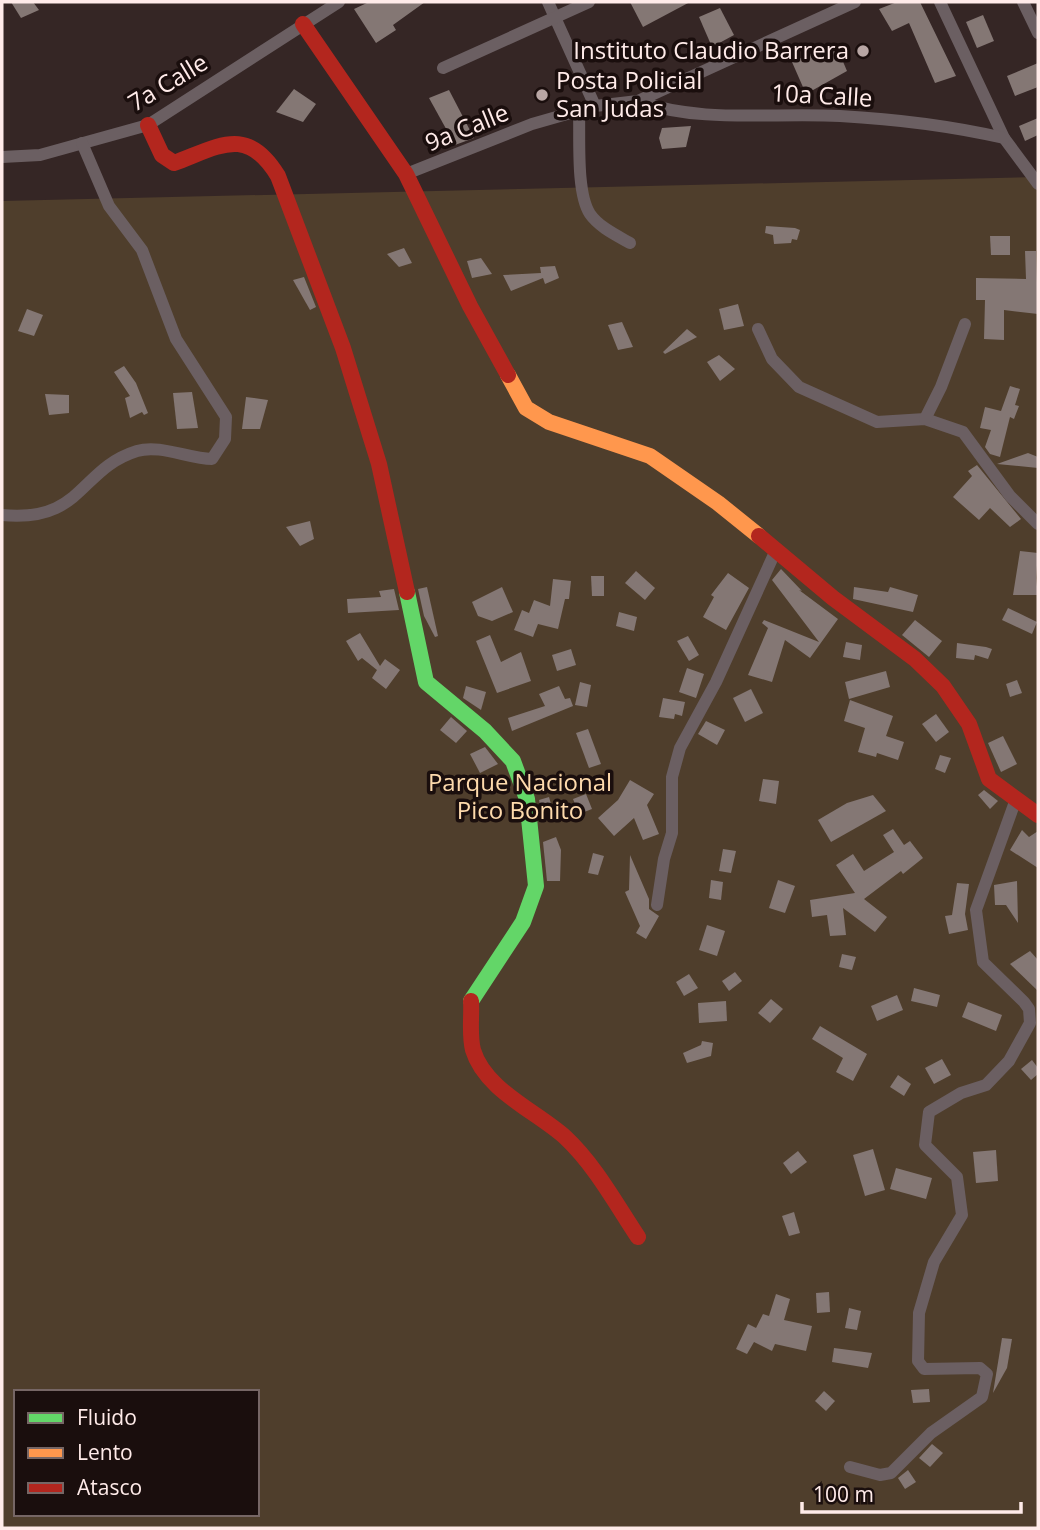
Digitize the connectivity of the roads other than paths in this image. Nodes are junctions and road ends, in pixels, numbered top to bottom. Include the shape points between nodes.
1 (339, 2) edge
2 (548, 2) edge
3 (589, 2) edge
4 (855, 2) edge
5 (940, 2) edge
6 (1023, 2) edge
7 (555, 18) junction
8 (303, 24) junction
9 (1038, 33) edge
10 (443, 68) dead end
11 (638, 101) junction
12 (595, 106) junction
13 (579, 111) junction
14 (148, 125) junction
15 (1004, 138) junction
16 (82, 143) junction
17 (2, 157) edge
18 (406, 174) junction
19 (1038, 184) edge
20 (630, 243) dead end
21 (965, 324) dead end
22 (758, 329) dead end
23 (925, 419) junction
24 (2, 515) edge
25 (1038, 524) edge
26 (776, 550) junction
27 (1016, 799) junction
28 (1038, 815) edge
29 (657, 905) dead end
30 (638, 1237) dead end
31 (850, 1467) dead end

1 - 8 street, 7a Calle
2 - 7 street
3 - 7 street
4 - 11 street, 9a Calle
5 - 15 street
6 - 9 street
7 - 10 street
7 - 12 street
8 - 14 street, 7a Calle
8 - 18 street
11 - 12 street, 9a Calle
11 - 15 street, 10a Calle via 682,112 840,116
12 - 13 street, 9a Calle
13 - 18 street, 9a Calle via 532,124
13 - 20 street via 584,200 590,214
14 - 16 street, 7a Calle
14 - 30 street via 162,155 174,163 231,142 249,143 267,154 278,176 379,464 426,681 513,761 527,799 536,886 523,922 471,1000 473,1049 500,1087 566,1138
15 - 19 street
16 - 17 street, 7a Calle via 40,155
16 - 24 street via 109,206 142,250 176,339 226,417 225,439 212,459 141,449 116,459 59,509
18 - 26 street via 526,408 549,422 650,456
21 - 23 street
22 - 23 street via 772,359 799,387 877,422
23 - 25 street via 963,432 1010,496
26 - 27 street via 943,686 969,724 989,779
26 - 29 street via 716,682 680,748 672,777 672,833
27 - 28 street
27 - 31 street via 976,910 984,962 1024,1002 1030,1023 1009,1061 986,1084 929,1112 925,1145 957,1177 962,1215 930,1275 919,1313 918,1362 924,1369 980,1368 988,1380 982,1397 972,1407 931,1433 891,1472 880,1475

